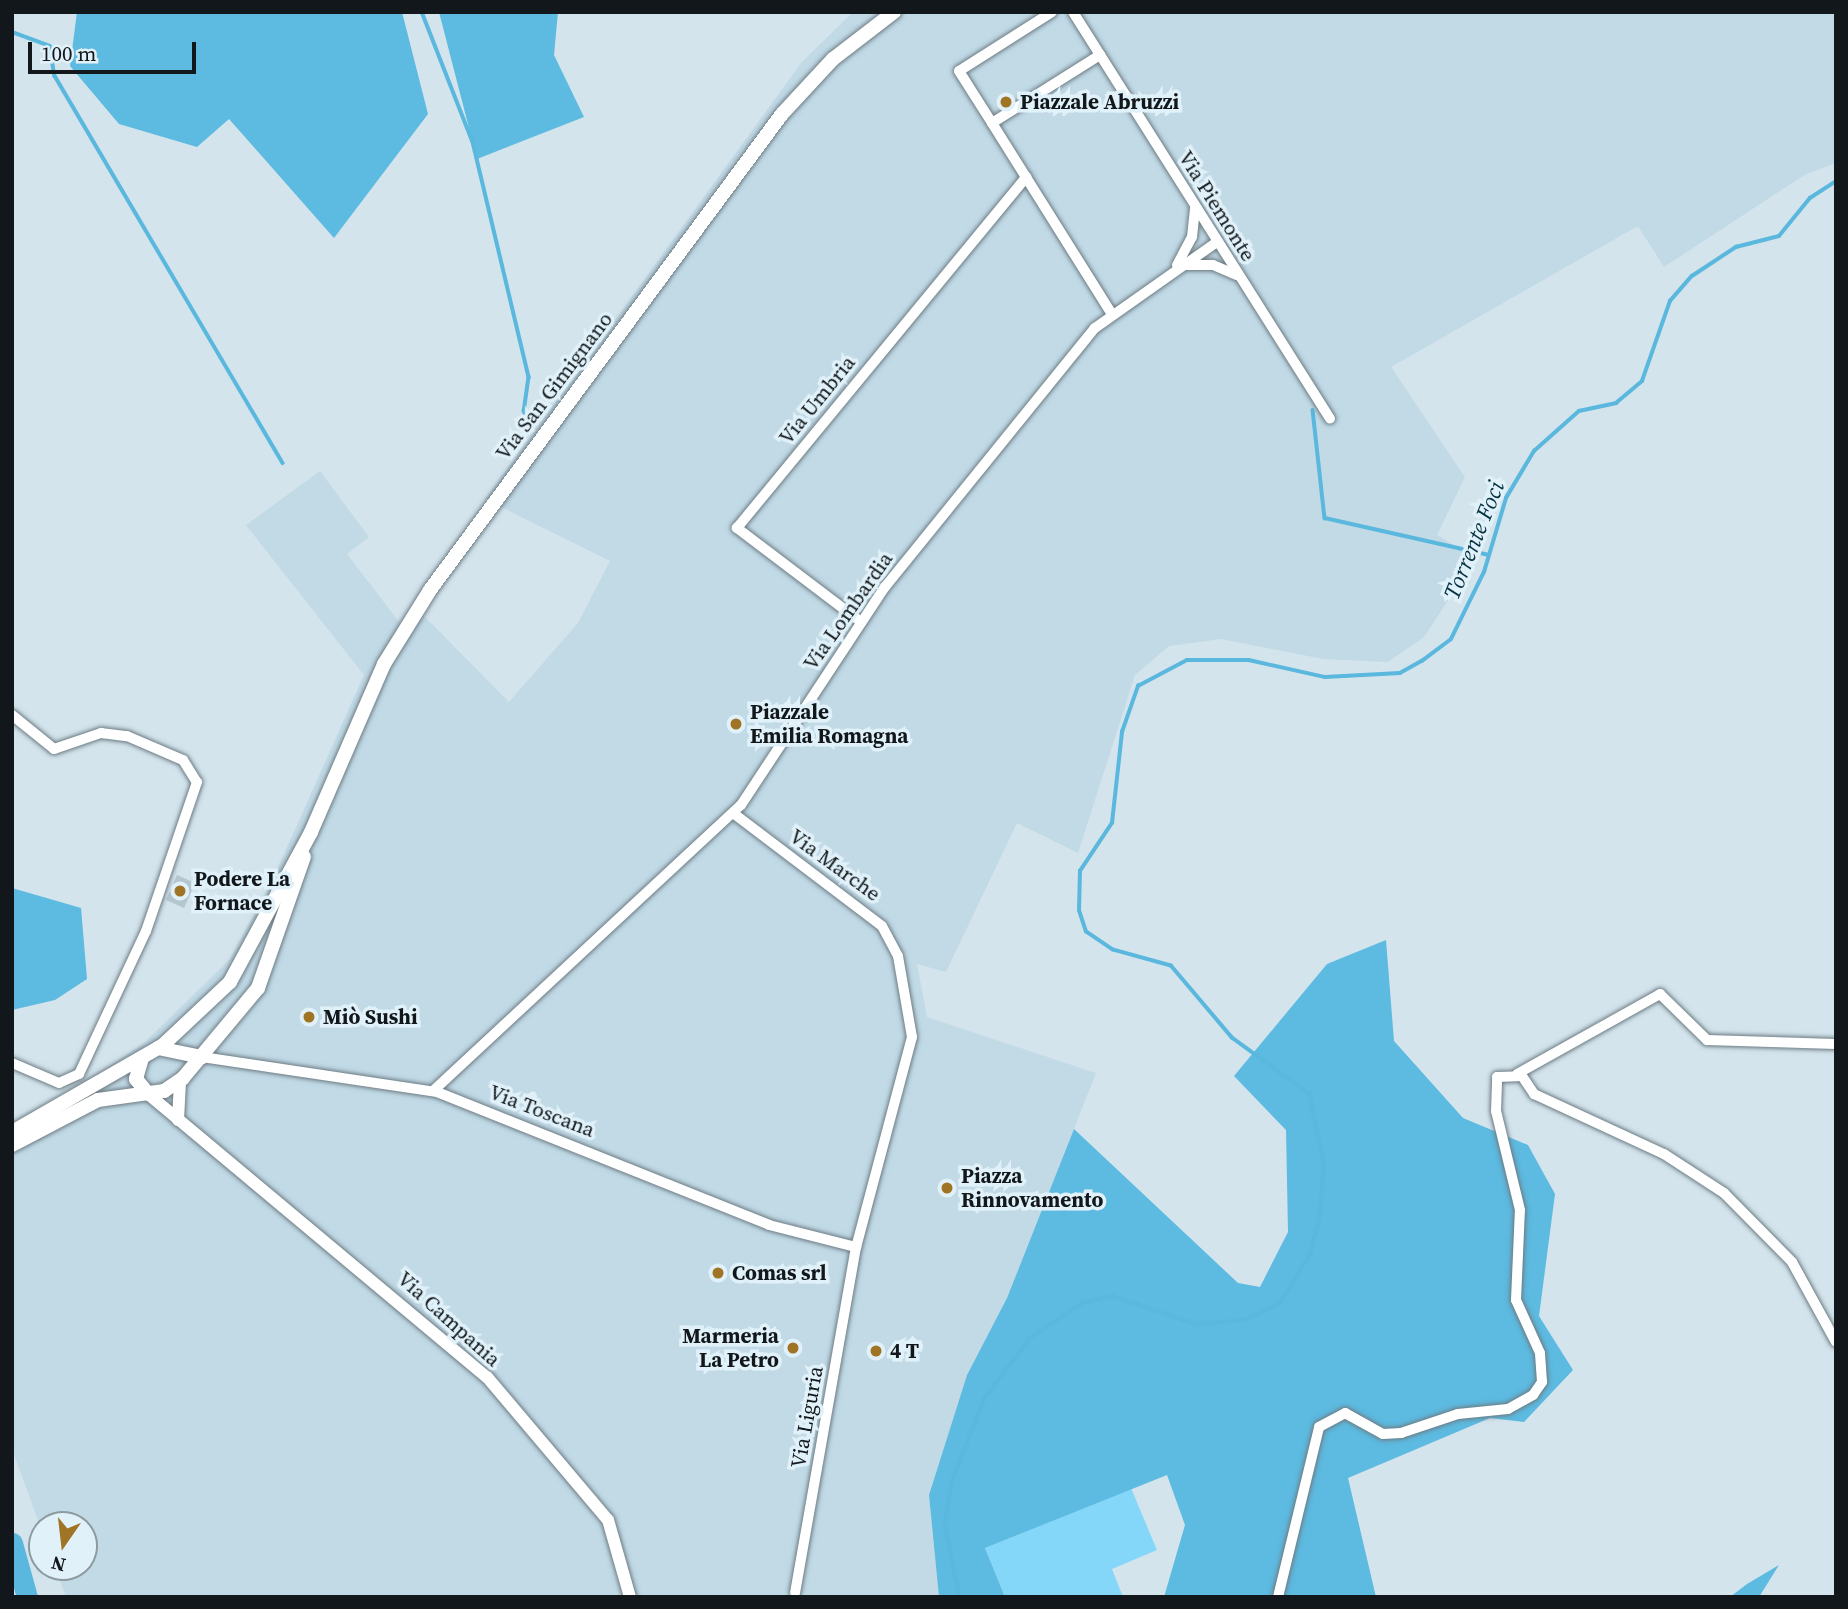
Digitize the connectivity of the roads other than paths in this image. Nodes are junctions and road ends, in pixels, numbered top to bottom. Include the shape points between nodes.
1 (894, 12) edge
2 (1052, 12) edge
3 (1073, 12) edge
4 (1100, 55) junction
5 (992, 123) junction
6 (1026, 177) junction
7 (1194, 206) junction
8 (1217, 242) junction
9 (1175, 269) junction
10 (1238, 275) junction
11 (1111, 313) junction
12 (1329, 418) dead end
13 (861, 622) junction
14 (12, 715) edge
15 (733, 813) junction
16 (311, 832) junction
17 (1836, 1044) edge
18 (158, 1048) junction
19 (202, 1057) junction
20 (142, 1058) junction
21 (12, 1063) edge
22 (1517, 1074) junction
23 (180, 1081) junction
24 (433, 1091) junction
25 (148, 1094) junction
26 (178, 1120) junction
27 (12, 1132) edge
28 (12, 1145) edge
29 (856, 1247) junction
30 (1836, 1342) edge
31 (795, 1593) dead end
32 (629, 1597) edge
33 (1278, 1597) edge

1 - 16 main road, Via San Gimignano via 833,59 782,114 430,590 376,681
2 - 5 street via 959,71
3 - 4 street, Via Piemonte
4 - 5 street
4 - 7 street, Via Piemonte
5 - 6 street
6 - 11 street
6 - 13 street, Via Umbria via 737,528
7 - 8 street, Via Piemonte
7 - 9 street, Via Lombardia via 1192,237
8 - 9 street, Via Lombardia
8 - 10 street, Via Piemonte
9 - 10 street, Via Lombardia via 1200,263
9 - 11 street, Via Lombardia
10 - 12 street, Via Piemonte
11 - 13 street, Via Lombardia
13 - 15 street, Via Lombardia
14 - 21 street via 54,749 100,733 127,736 183,760 197,782 146,931 81,1071 68,1083
15 - 24 street, Via Lombardia
15 - 29 street, Via Marche via 886,931 901,966 912,1043
16 - 18 main road, Via San Gimignano via 230,982
16 - 19 main road, Via San Gimignano via 264,976
17 - 22 street via 1707,1040 1660,994
18 - 19 main road
18 - 20 main road, Via San Gimignano
19 - 23 main road, Via San Gimignano
19 - 24 street, Via Toscana
20 - 25 main road via 136,1079
20 - 27 main road, Via San Gimignano
22 - 30 street via 1534,1094 1664,1154 1742,1208 1792,1262
22 - 33 street via 1497,1077 1493,1086 1520,1210 1516,1300 1540,1353 1542,1382 1533,1395 1508,1409 1458,1414 1401,1433 1383,1434 1345,1413 1319,1427
23 - 25 main road, Via San Gimignano
23 - 26 street
24 - 29 street, Via Toscana via 769,1225
25 - 26 street, Via Campania
25 - 28 main road, Via San Gimignano via 97,1100
26 - 32 street, Via Campania via 486,1377 608,1520
29 - 31 street, Via Liguria

